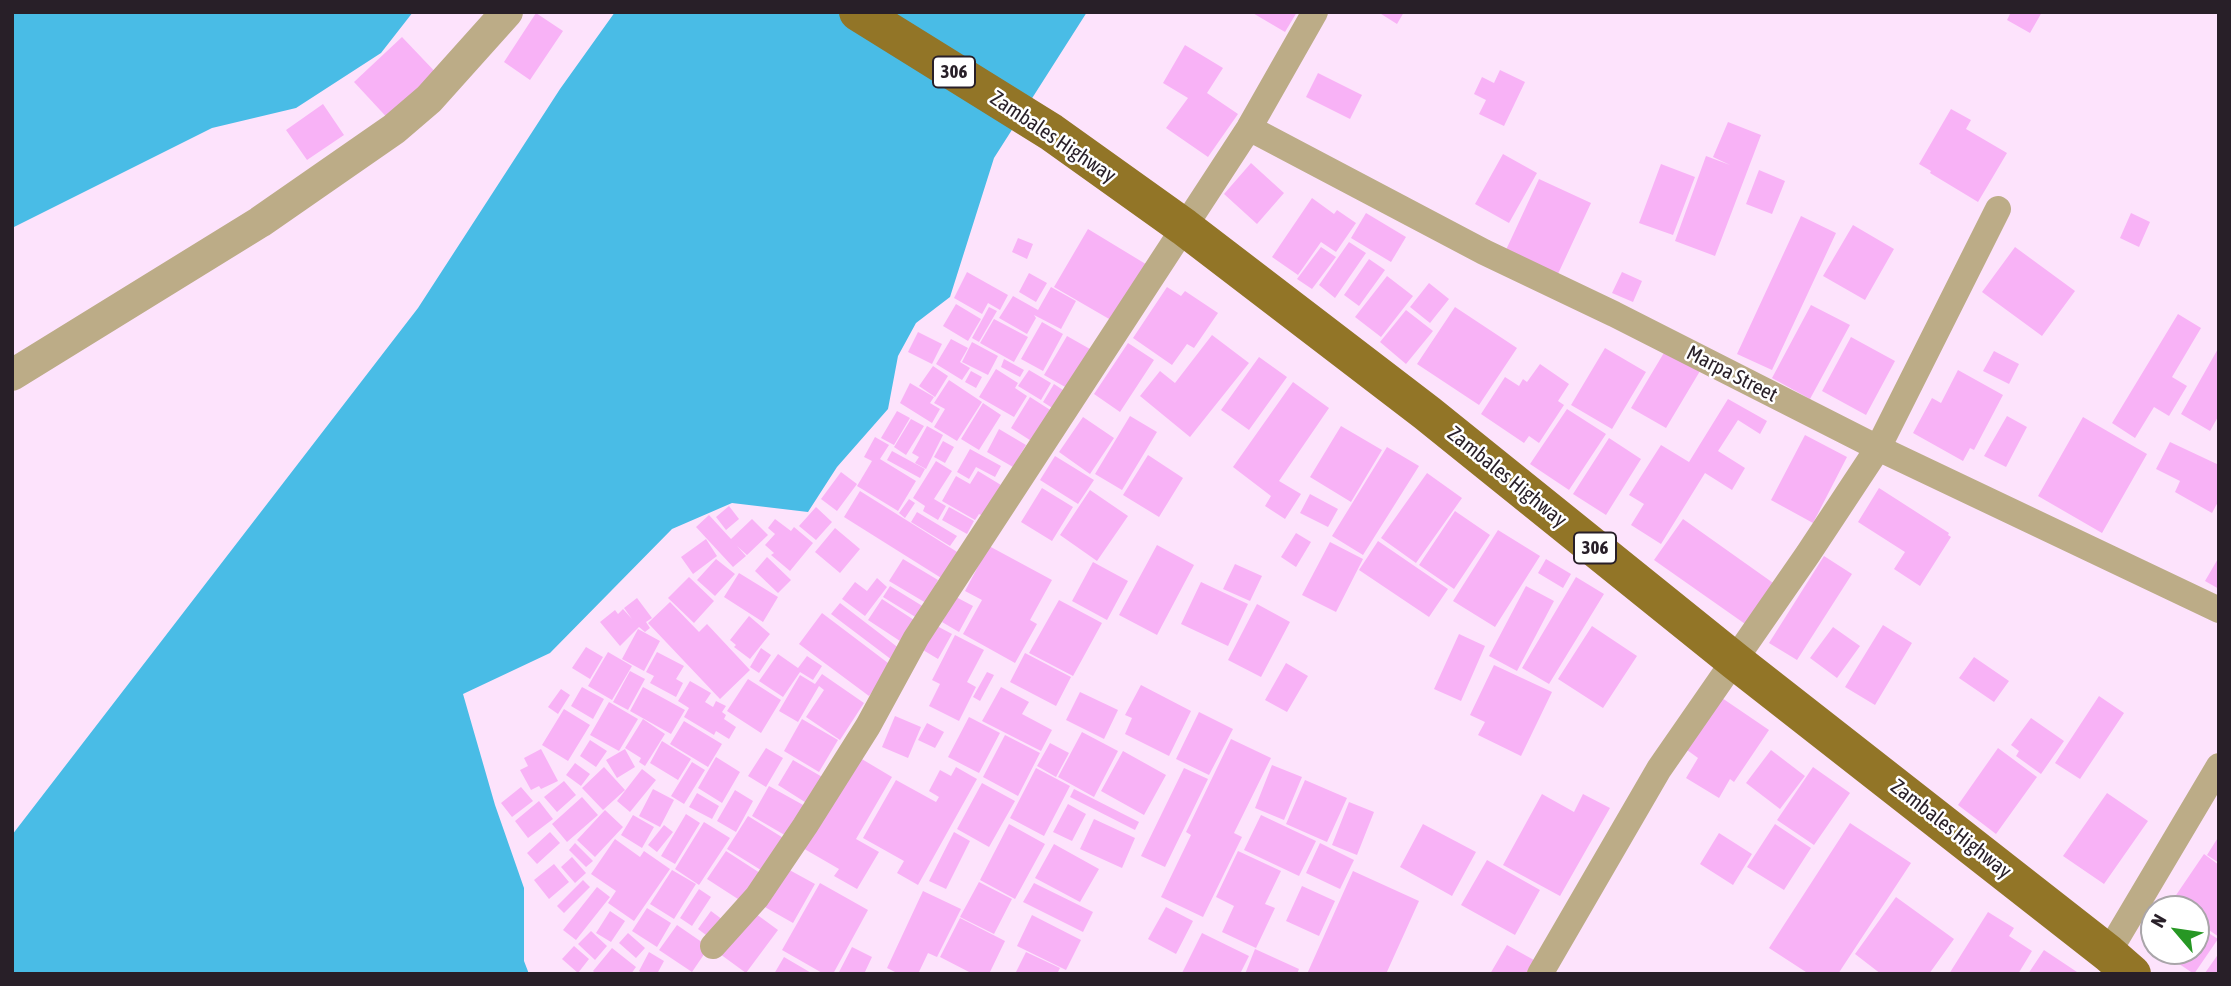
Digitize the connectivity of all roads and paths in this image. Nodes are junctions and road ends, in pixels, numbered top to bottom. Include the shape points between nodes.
1 (507, 12) edge
2 (858, 12) edge
3 (1314, 12) edge
4 (1249, 128) junction
5 (1998, 209) dead end
6 (1184, 227) junction
7 (12, 375) edge
8 (1878, 448) junction
9 (2219, 610) edge
10 (1735, 661) junction
11 (2219, 766) edge
12 (713, 946) dead end
13 (2120, 963) edge
14 (1540, 974) edge

1 - 7 street via 429,99 394,129 260,222
2 - 6 main road, Zambales Highway / 306 via 1051,132
3 - 4 street
4 - 6 street
4 - 8 street, Marpa Street via 1484,252
5 - 8 street
6 - 10 main road, Zambales Highway / 306 via 1427,413
6 - 12 street via 916,638 805,826 757,897
8 - 9 street, Marpa Street
8 - 10 street
10 - 13 main road, Zambales Highway / 306
10 - 14 street via 1658,769
11 - 13 street

